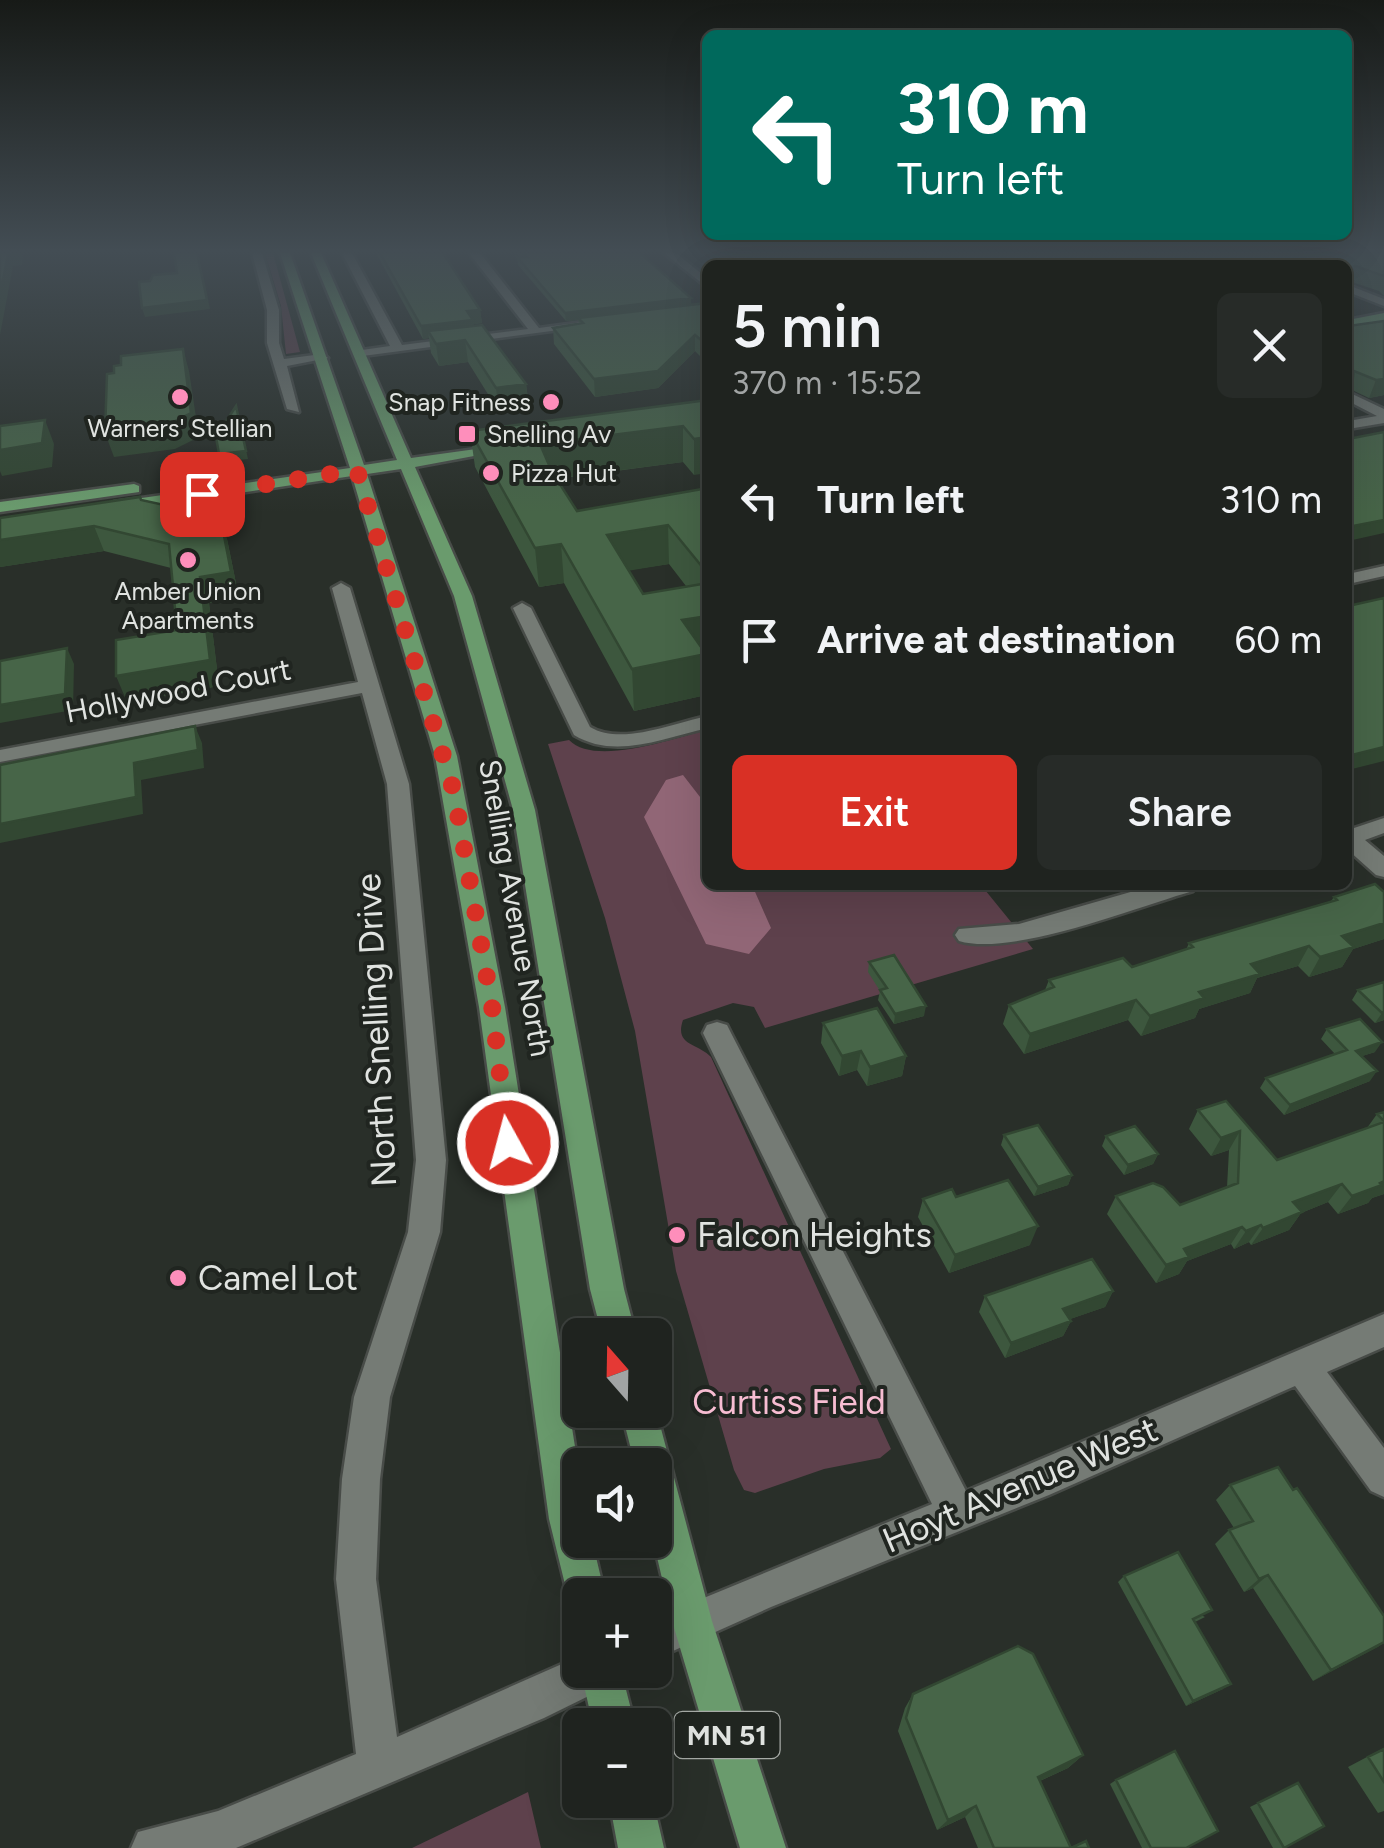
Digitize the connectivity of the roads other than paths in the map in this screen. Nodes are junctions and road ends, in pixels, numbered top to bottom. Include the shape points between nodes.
1 (273, 339) edge
2 (315, 339) edge
3 (317, 339) edge
4 (342, 339) edge
5 (392, 339) edge
6 (480, 339) edge
7 (398, 350) junction
8 (347, 354) junction
9 (322, 358) junction
10 (280, 363) junction
11 (1352, 398) edge
12 (294, 409) dead end
13 (1384, 416) edge
14 (1352, 424) edge
15 (507, 435) edge
16 (519, 447) edge
17 (403, 457) junction
18 (356, 464) junction
19 (0, 507) edge
20 (0, 523) edge
21 (1384, 571) edge
22 (1352, 578) edge
23 (341, 588) dead end
24 (522, 608) dead end
25 (367, 686) junction
26 (702, 723) edge
27 (0, 756) edge
28 (1384, 826) edge
29 (1352, 837) edge
30 (1352, 841) edge
31 (1384, 869) edge
32 (1167, 890) edge
33 (968, 935) dead end
34 (717, 1033) dead end
35 (614, 1318) edge
36 (1384, 1330) edge
37 (1300, 1366) junction
38 (1384, 1478) edge
39 (956, 1512) junction
40 (665, 1558) edge
41 (582, 1578) edge
42 (673, 1630) edge
43 (562, 1686) edge
44 (379, 1766) junction
45 (635, 1818) edge
46 (154, 1848) edge
47 (641, 1848) edge
48 (762, 1848) edge

1 - 10 street
2 - 9 main road, Snelling Avenue North
3 - 8 main road
4 - 8 main road, Snelling Avenue North
5 - 7 street
6 - 7 street
7 - 8 street
8 - 17 main road, Snelling Avenue North
9 - 10 street
9 - 18 main road, Snelling Avenue North
10 - 12 street
11 - 13 street
13 - 14 street
15 - 17 main road
16 - 17 main road
17 - 18 main road
17 - 35 main road, Snelling Avenue North via 462,596 524,810
18 - 19 main road
18 - 20 main road
18 - 41 main road, Snelling Avenue North via 461,825
21 - 22 street
23 - 25 street, North Snelling Drive
24 - 26 street via 581,731 600,742
25 - 27 street, Hollywood Court
25 - 44 street, North Snelling Drive via 402,814 430,1160 424,1232 372,1398 361,1479 356,1579
28 - 29 street
30 - 31 street
32 - 33 street via 1020,933
34 - 39 street
36 - 37 street, Hoyt Avenue West
37 - 38 street
37 - 39 street, Hoyt Avenue West
39 - 42 street, Hoyt Avenue West
40 - 42 main road, MN 51
42 - 48 main road, MN 51
43 - 44 street
44 - 46 street via 218,1832
45 - 47 main road

